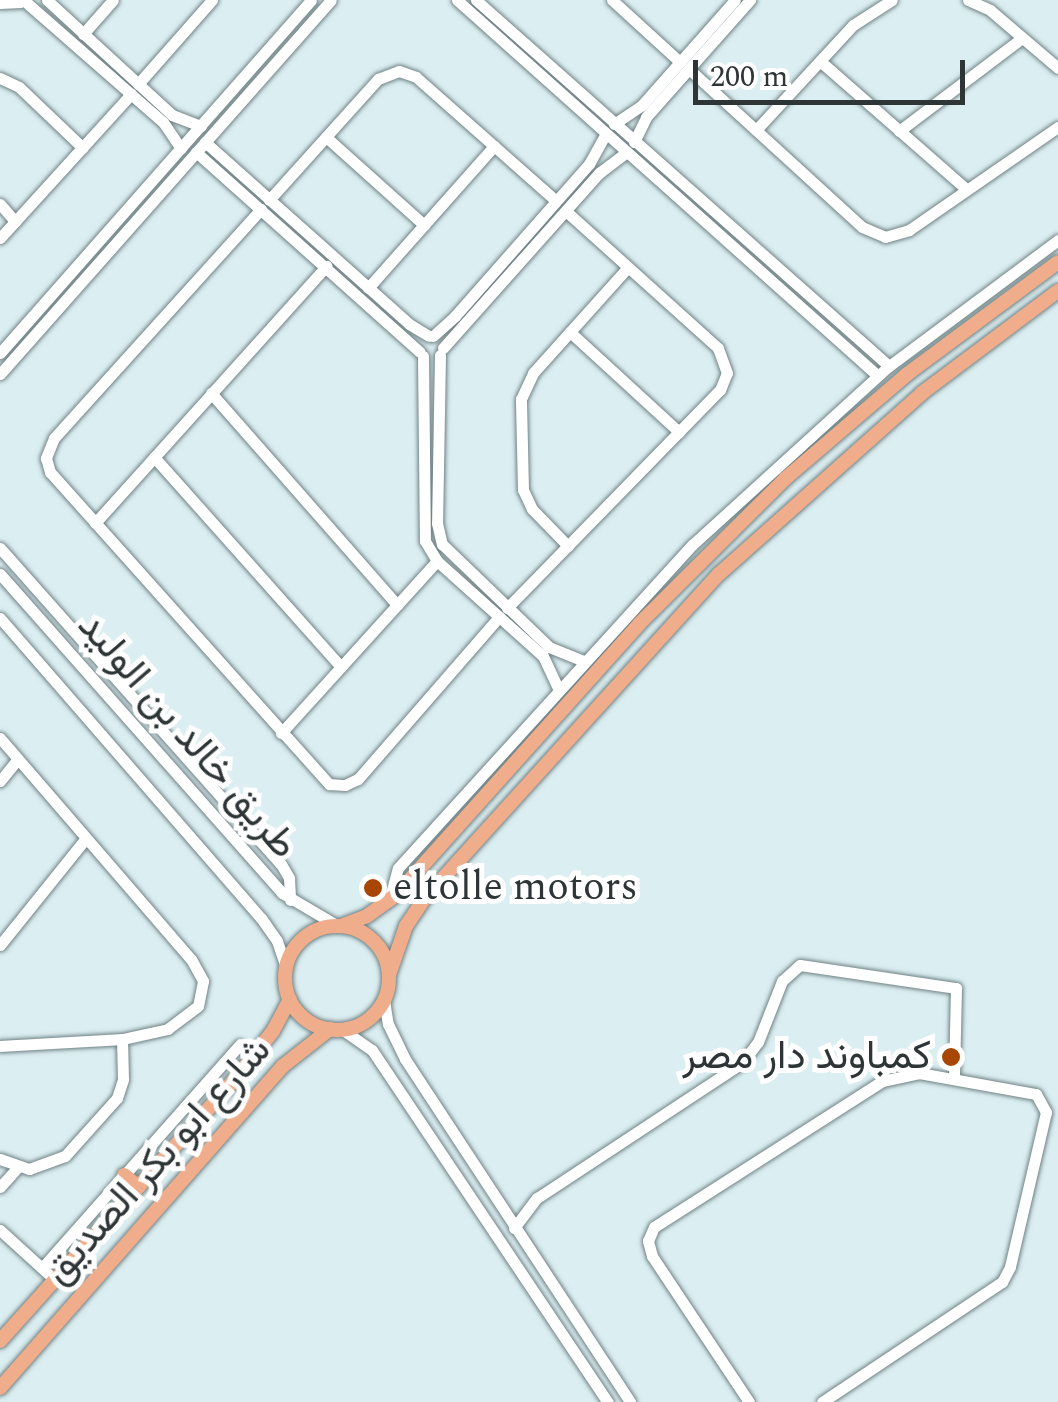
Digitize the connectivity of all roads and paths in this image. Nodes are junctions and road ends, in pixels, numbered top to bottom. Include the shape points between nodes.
1 (47, 0) edge
2 (113, 0) edge
3 (212, 0) edge
4 (312, 0) edge
5 (457, 0) edge
6 (476, 0) edge
7 (736, 0) edge
8 (750, 0) edge
9 (892, 0) edge
10 (968, 0) edge
11 (615, 1) edge
12 (26, 2) edge
13 (0, 3) edge
14 (327, 4) edge
15 (82, 34) junction
16 (1022, 38) junction
17 (820, 61) junction
18 (684, 66) junction
19 (1058, 68) edge
20 (552, 77) junction
21 (0, 78) edge
22 (135, 89) junction
23 (201, 126) junction
24 (1058, 127) edge
25 (610, 129) junction
26 (756, 130) junction
27 (899, 131) junction
28 (326, 138) junction
29 (494, 146) junction
30 (200, 147) junction
31 (631, 147) junction
32 (82, 148) junction
33 (181, 149) junction
34 (966, 189) junction
35 (0, 204) edge
36 (265, 204) junction
37 (561, 206) junction
38 (15, 222) junction
39 (424, 225) junction
40 (0, 238) edge
41 (1058, 240) edge
42 (102, 248) junction
43 (1058, 262) edge
44 (326, 266) junction
45 (628, 267) junction
46 (1034, 278) junction
47 (368, 288) junction
48 (1053, 294) edge
49 (1001, 303) junction
50 (1016, 322) junction
51 (570, 332) junction
52 (431, 336) junction
53 (0, 352) edge
54 (441, 352) junction
55 (422, 354) junction
56 (889, 366) junction
57 (0, 374) edge
58 (878, 376) junction
59 (211, 393) junction
60 (679, 432) junction
61 (154, 456) junction
62 (95, 523) junction
63 (568, 546) junction
64 (0, 548) edge
65 (437, 562) junction
66 (0, 574) edge
67 (397, 606) junction
68 (503, 612) junction
69 (0, 618) edge
70 (583, 661) junction
71 (341, 667) junction
72 (558, 688) junction
73 (282, 733) junction
74 (0, 738) edge
75 (18, 760) junction
76 (0, 781) edge
77 (86, 838) junction
78 (290, 900) junction
79 (389, 901) junction
80 (340, 926) junction
81 (0, 945) edge
82 (286, 967) junction
83 (389, 975) junction
84 (290, 999) junction
85 (384, 1000) junction
86 (336, 1029) junction
87 (122, 1039) junction
88 (238, 1045) dead end
89 (0, 1046) edge
90 (405, 1059) junction
91 (221, 1065) junction
92 (386, 1071) junction
93 (954, 1078) junction
94 (235, 1079) junction
95 (180, 1140) junction
96 (0, 1159) edge
97 (201, 1159) junction
98 (16, 1168) junction
99 (119, 1181) junction
100 (0, 1187) edge
101 (133, 1193) junction
102 (514, 1228) junction
103 (0, 1230) edge
104 (42, 1268) junction
105 (55, 1280) junction
106 (0, 1342) edge
107 (0, 1388) edge
108 (608, 1402) edge
109 (630, 1402) edge
110 (749, 1402) edge
111 (822, 1402) edge

1 - 15 street
2 - 15 street
3 - 22 street
4 - 14 street
4 - 23 street
5 - 20 street
6 - 20 street
7 - 18 street
8 - 18 street
9 - 17 street via 861,18
10 - 16 street
11 - 18 street
12 - 13 street
12 - 22 street
14 - 30 street
15 - 22 street
16 - 19 street
16 - 27 street
17 - 26 street
17 - 27 street
18 - 25 street
18 - 26 street
18 - 31 street
20 - 25 street
21 - 32 street via 19,87
22 - 23 street
22 - 32 street
22 - 33 street
23 - 33 street
24 - 34 street
25 - 31 street
25 - 37 street
26 - 34 street via 877,236 902,234
27 - 34 street
28 - 29 street via 378,80 399,71 416,77
28 - 36 street
28 - 39 street
29 - 37 street
29 - 39 street
30 - 36 street
30 - 42 street
31 - 37 street
31 - 56 street
31 - 58 street
32 - 38 street
33 - 42 street
35 - 38 street
36 - 44 street
36 - 47 street
36 - 62 street via 50,444 50,472
37 - 45 street
37 - 52 street
37 - 54 street
38 - 40 street
39 - 47 street
41 - 56 street
42 - 53 street
42 - 57 street
43 - 46 main road
44 - 55 street
44 - 59 street
45 - 51 street
45 - 60 street via 718,348 726,364 720,390
46 - 48 main road via 1036,292
46 - 49 main road
47 - 52 street
48 - 50 main road
49 - 50 main road via 1013,308
49 - 79 main road via 894,385 702,559
50 - 83 main road via 910,403 695,600 418,908
51 - 60 street
51 - 63 street via 533,373 521,399 522,490
52 - 54 street
52 - 55 street via 422,340
54 - 55 street via 432,359
54 - 68 street via 439,537
55 - 65 street via 423,533
56 - 58 street
58 - 70 street via 692,545
59 - 61 street
59 - 67 street
60 - 63 street
61 - 62 street
61 - 71 street
62 - 73 street
63 - 68 street
64 - 78 street via 281,864
65 - 67 street
65 - 68 street
66 - 78 street, طريق خالد بن الوليد
67 - 71 street
68 - 70 street via 550,647
68 - 72 street via 543,656
68 - 73 street via 352,783 323,780
69 - 82 street, طريق خالد بن الوليد via 261,918
70 - 72 street
71 - 73 street
72 - 79 street via 398,868
74 - 75 street
75 - 76 street
75 - 77 street
77 - 81 street
77 - 87 street via 203,981 190,1016 168,1029
78 - 80 street, طريق خالد بن الوليد
79 - 80 main road
80 - 82 main road via 311,933
80 - 83 main road via 374,942
82 - 84 main road
83 - 85 main road
84 - 86 main road via 306,1019
84 - 94 main road, شارع ابو بكر الصديق
85 - 86 main road via 371,1017
85 - 90 street
86 - 92 street via 372,1050
86 - 97 main road, شارع ابو بكر الصديق via 283,1066
87 - 89 street
87 - 98 street via 123,1079 112,1106 54,1164
88 - 91 street
90 - 92 street
90 - 102 street
91 - 94 main road
91 - 99 street
92 - 108 street
93 - 102 street via 956,988 800,965 782,981 758,1042 742,1063 537,1198
93 - 110 street via 919,1073 870,1087 654,1226 652,1256
93 - 111 street via 1032,1092 1045,1106 1009,1271 992,1292
94 - 95 main road, شارع ابو بكر الصديق
95 - 97 main road
95 - 101 main road, شارع ابو بكر الصديق
96 - 98 street
97 - 107 main road, شارع ابو بكر الصديق
98 - 100 street
99 - 101 main road
99 - 104 street
101 - 105 main road, شارع ابو بكر الصديق
102 - 109 street
103 - 104 street
104 - 105 street
105 - 106 main road, شارع ابو بكر الصديق

